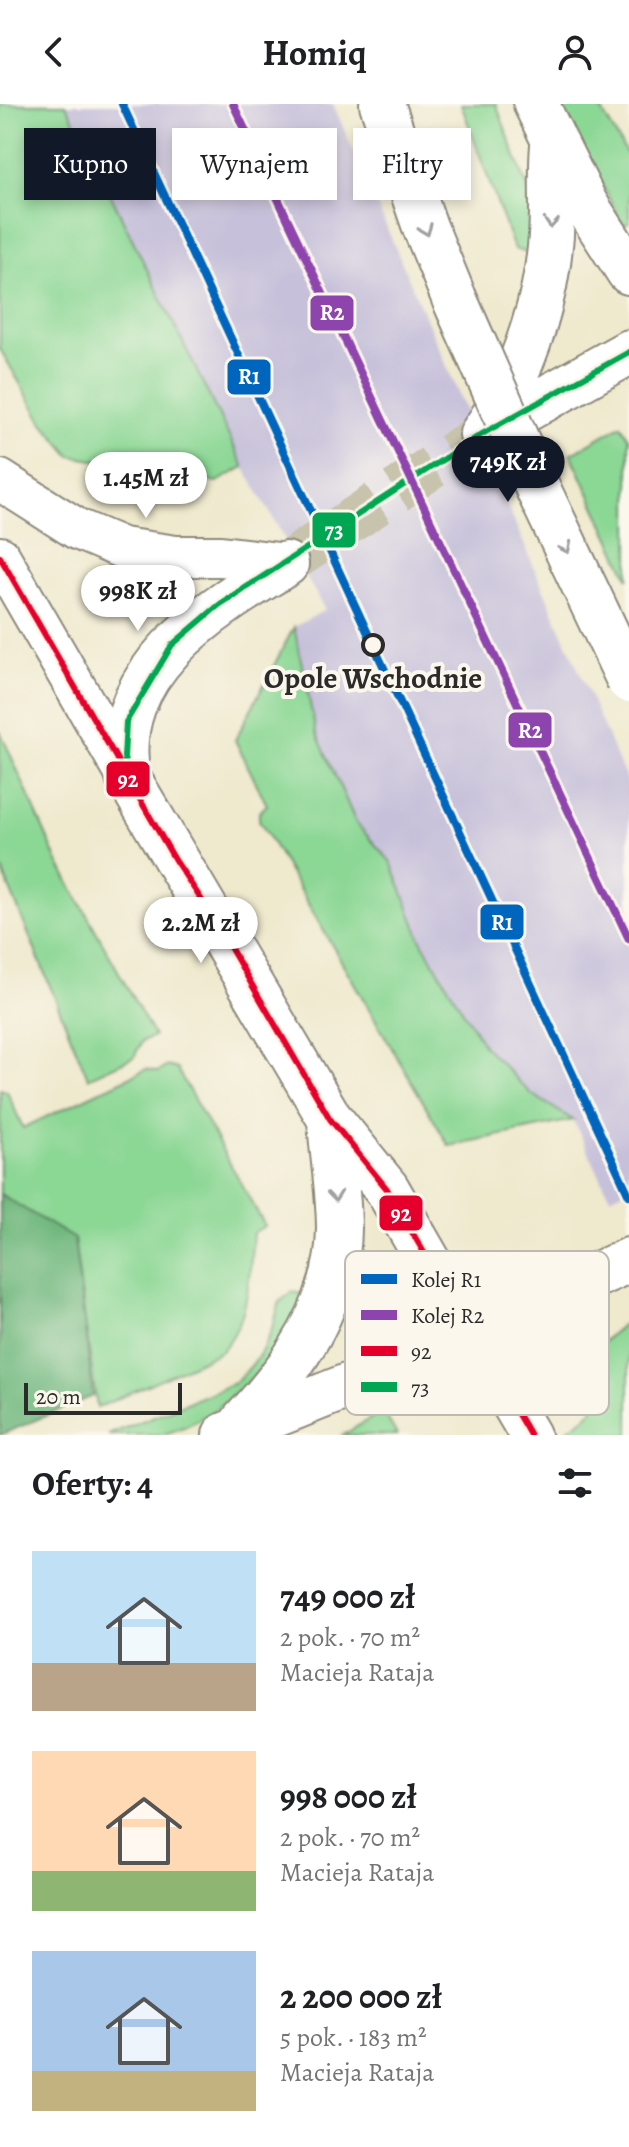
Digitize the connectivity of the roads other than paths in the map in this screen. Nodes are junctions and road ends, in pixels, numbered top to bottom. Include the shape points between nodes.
1 (382, 104) edge
2 (536, 104) edge
3 (553, 145) junction
4 (629, 272) edge
5 (629, 352) edge
6 (0, 480) edge
7 (0, 557) edge
8 (286, 564) joint
9 (629, 680) edge
10 (128, 778) junction
11 (330, 1119) junction
12 (423, 1251) edge
13 (629, 1260) edge
14 (609, 1269) edge
15 (345, 1385) edge
16 (518, 1415) edge
17 (231, 1432) edge
18 (530, 1435) edge

1 -> 9 main road, bridge via 454,298
2 - 3 main road
3 - 4 main road
3 -> 5 main road via 552,214 541,304 525,349 482,434
6 - 8 street via 77,529 122,548
7 - 10 street
8 - 10 main road via 219,605 159,661 126,722
10 - 11 main road
11 - 12 main road via 387,1189
11 -> 17 main road via 339,1230 332,1277 296,1361
13 - 14 main road
15 - 17 main road
16 - 18 street

